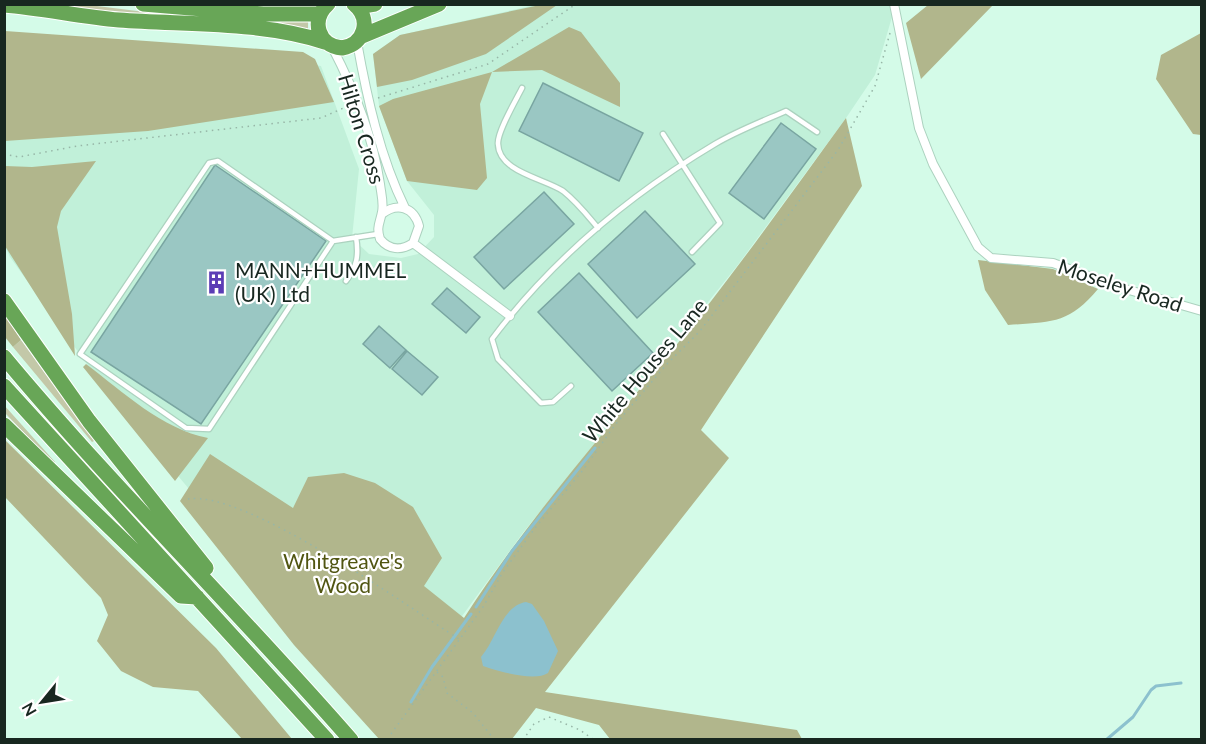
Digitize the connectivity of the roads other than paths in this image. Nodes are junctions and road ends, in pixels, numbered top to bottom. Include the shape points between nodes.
1 (143, 4) edge
2 (375, 4) edge
3 (439, 4) edge
4 (894, 4) edge
5 (4, 5) edge
6 (356, 6) edge
7 (325, 8) edge
8 (360, 39) junction
9 (329, 44) junction
10 (522, 88) dead end
11 (817, 132) dead end
12 (663, 134) dead end
13 (683, 165) junction
14 (405, 208) junction
15 (382, 214) junction
16 (598, 228) junction
17 (378, 234) junction
18 (356, 237) junction
19 (333, 241) junction
20 (413, 243) junction
21 (692, 252) dead end
22 (346, 281) dead end
23 (4, 300) edge
24 (1202, 311) edge
25 (510, 316) junction
26 (4, 357) edge
27 (4, 386) edge
28 (571, 386) dead end
29 (4, 425) edge
30 (197, 597) junction
31 (268, 645) junction
32 (327, 740) edge
33 (351, 740) edge

1 - 7 highway via 263,14
2 - 6 highway
3 - 8 highway
4 - 24 street, Moseley Road via 919,128 933,164 978,247 991,258 1053,263 1114,286
5 - 9 highway via 117,20 244,28 307,36
6 - 8 highway via 364,21
7 - 9 highway via 318,30
8 - 9 highway via 348,47
8 - 14 street, Hilton Cross via 369,101 392,180
9 - 15 street, Hilton Cross via 356,103 379,180
10 - 16 lane via 497,141 500,155 507,163 561,190
11 - 13 lane via 786,111 717,142
12 - 13 lane
13 - 16 lane via 641,192
13 - 21 lane via 720,223
14 - 15 street, Hilton Cross via 392,207
14 - 20 street, Hilton Cross via 417,218 419,226
15 - 17 street, Hilton Cross
16 - 25 lane
17 - 18 lane
17 - 20 street via 384,244 395,249
18 - 19 lane
18 - 22 lane via 357,261
19 - 19 lane via 209,429 186,428 80,354 209,163 218,161
20 - 25 street
23 - 31 highway via 89,421
25 - 28 lane via 492,339 498,359 541,403 553,402
26 - 31 highway via 109,477
27 - 30 highway
29 - 30 highway via 181,596
30 - 32 highway
31 - 33 highway

